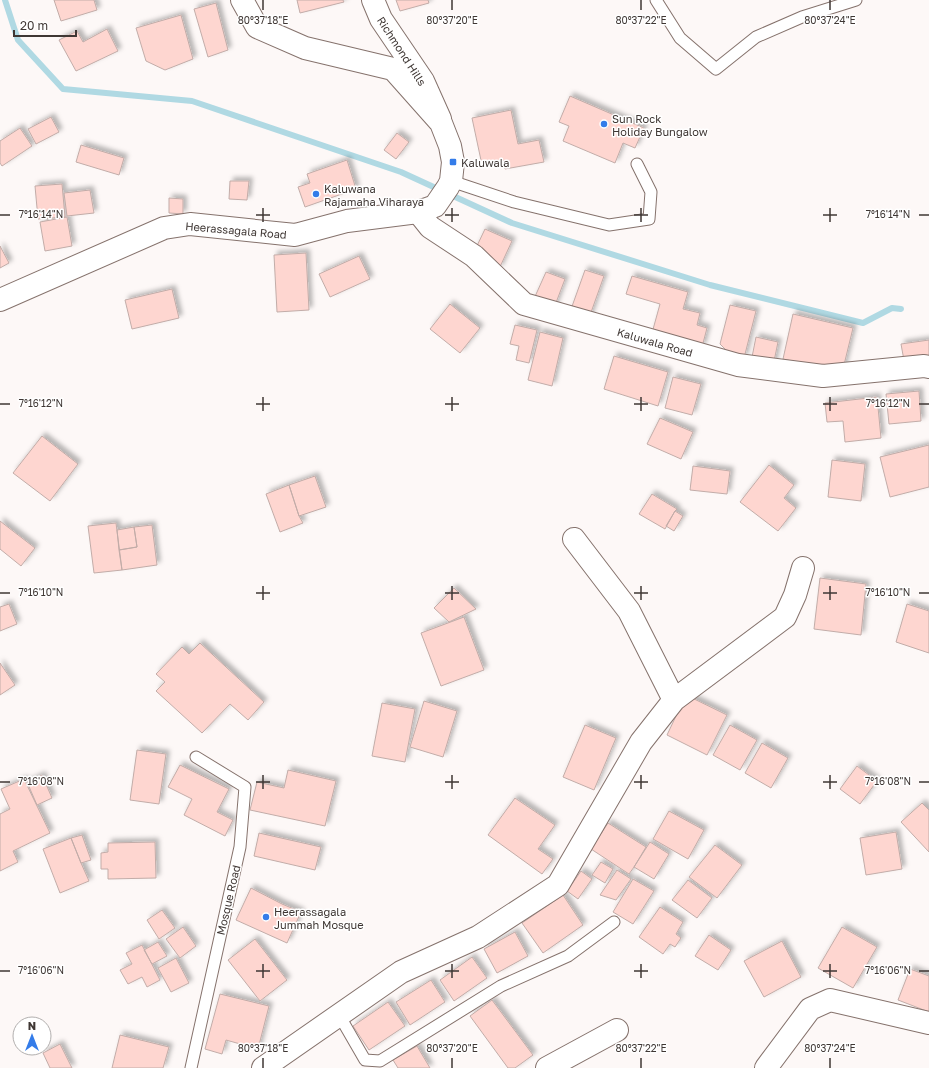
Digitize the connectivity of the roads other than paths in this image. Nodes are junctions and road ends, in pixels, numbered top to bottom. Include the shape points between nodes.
1 (242, 0) edge
2 (373, 0) edge
3 (656, 0) edge
4 (856, 0) edge
5 (441, 123) junction
6 (637, 164) dead end
7 (450, 184) junction
8 (426, 209) junction
9 (0, 300) edge
10 (929, 367) edge
11 (574, 539) dead end
12 (803, 568) dead end
13 (674, 700) junction
14 (196, 757) dead end
15 (614, 922) dead end
16 (339, 1015) junction
17 (929, 1023) edge
18 (617, 1030) dead end
19 (191, 1068) edge
20 (263, 1068) edge
21 (547, 1068) edge
22 (766, 1068) edge

1 - 5 street via 257,27 305,48 392,69
2 - 5 street, Richmond Hills via 381,19 423,81
3 - 4 lane via 680,38 716,70 756,37 802,17
5 - 7 street via 453,162
6 - 7 lane via 651,192 649,219 609,225
7 - 8 street
8 - 9 street, Heerassagala Road via 347,220 295,236 190,224 164,228
8 - 10 street, Kaluwala Road via 430,227 474,256 524,304 738,365 823,376
11 - 13 street via 629,611
12 - 13 street via 795,596 785,617
13 - 16 street via 641,742 558,885 478,937 401,972
14 - 19 lane, Mosque Road via 245,787 240,847
15 - 16 lane via 568,956 501,986 380,1061 365,1060
16 - 20 street
17 - 22 street via 830,1000 810,1009
18 - 21 street

